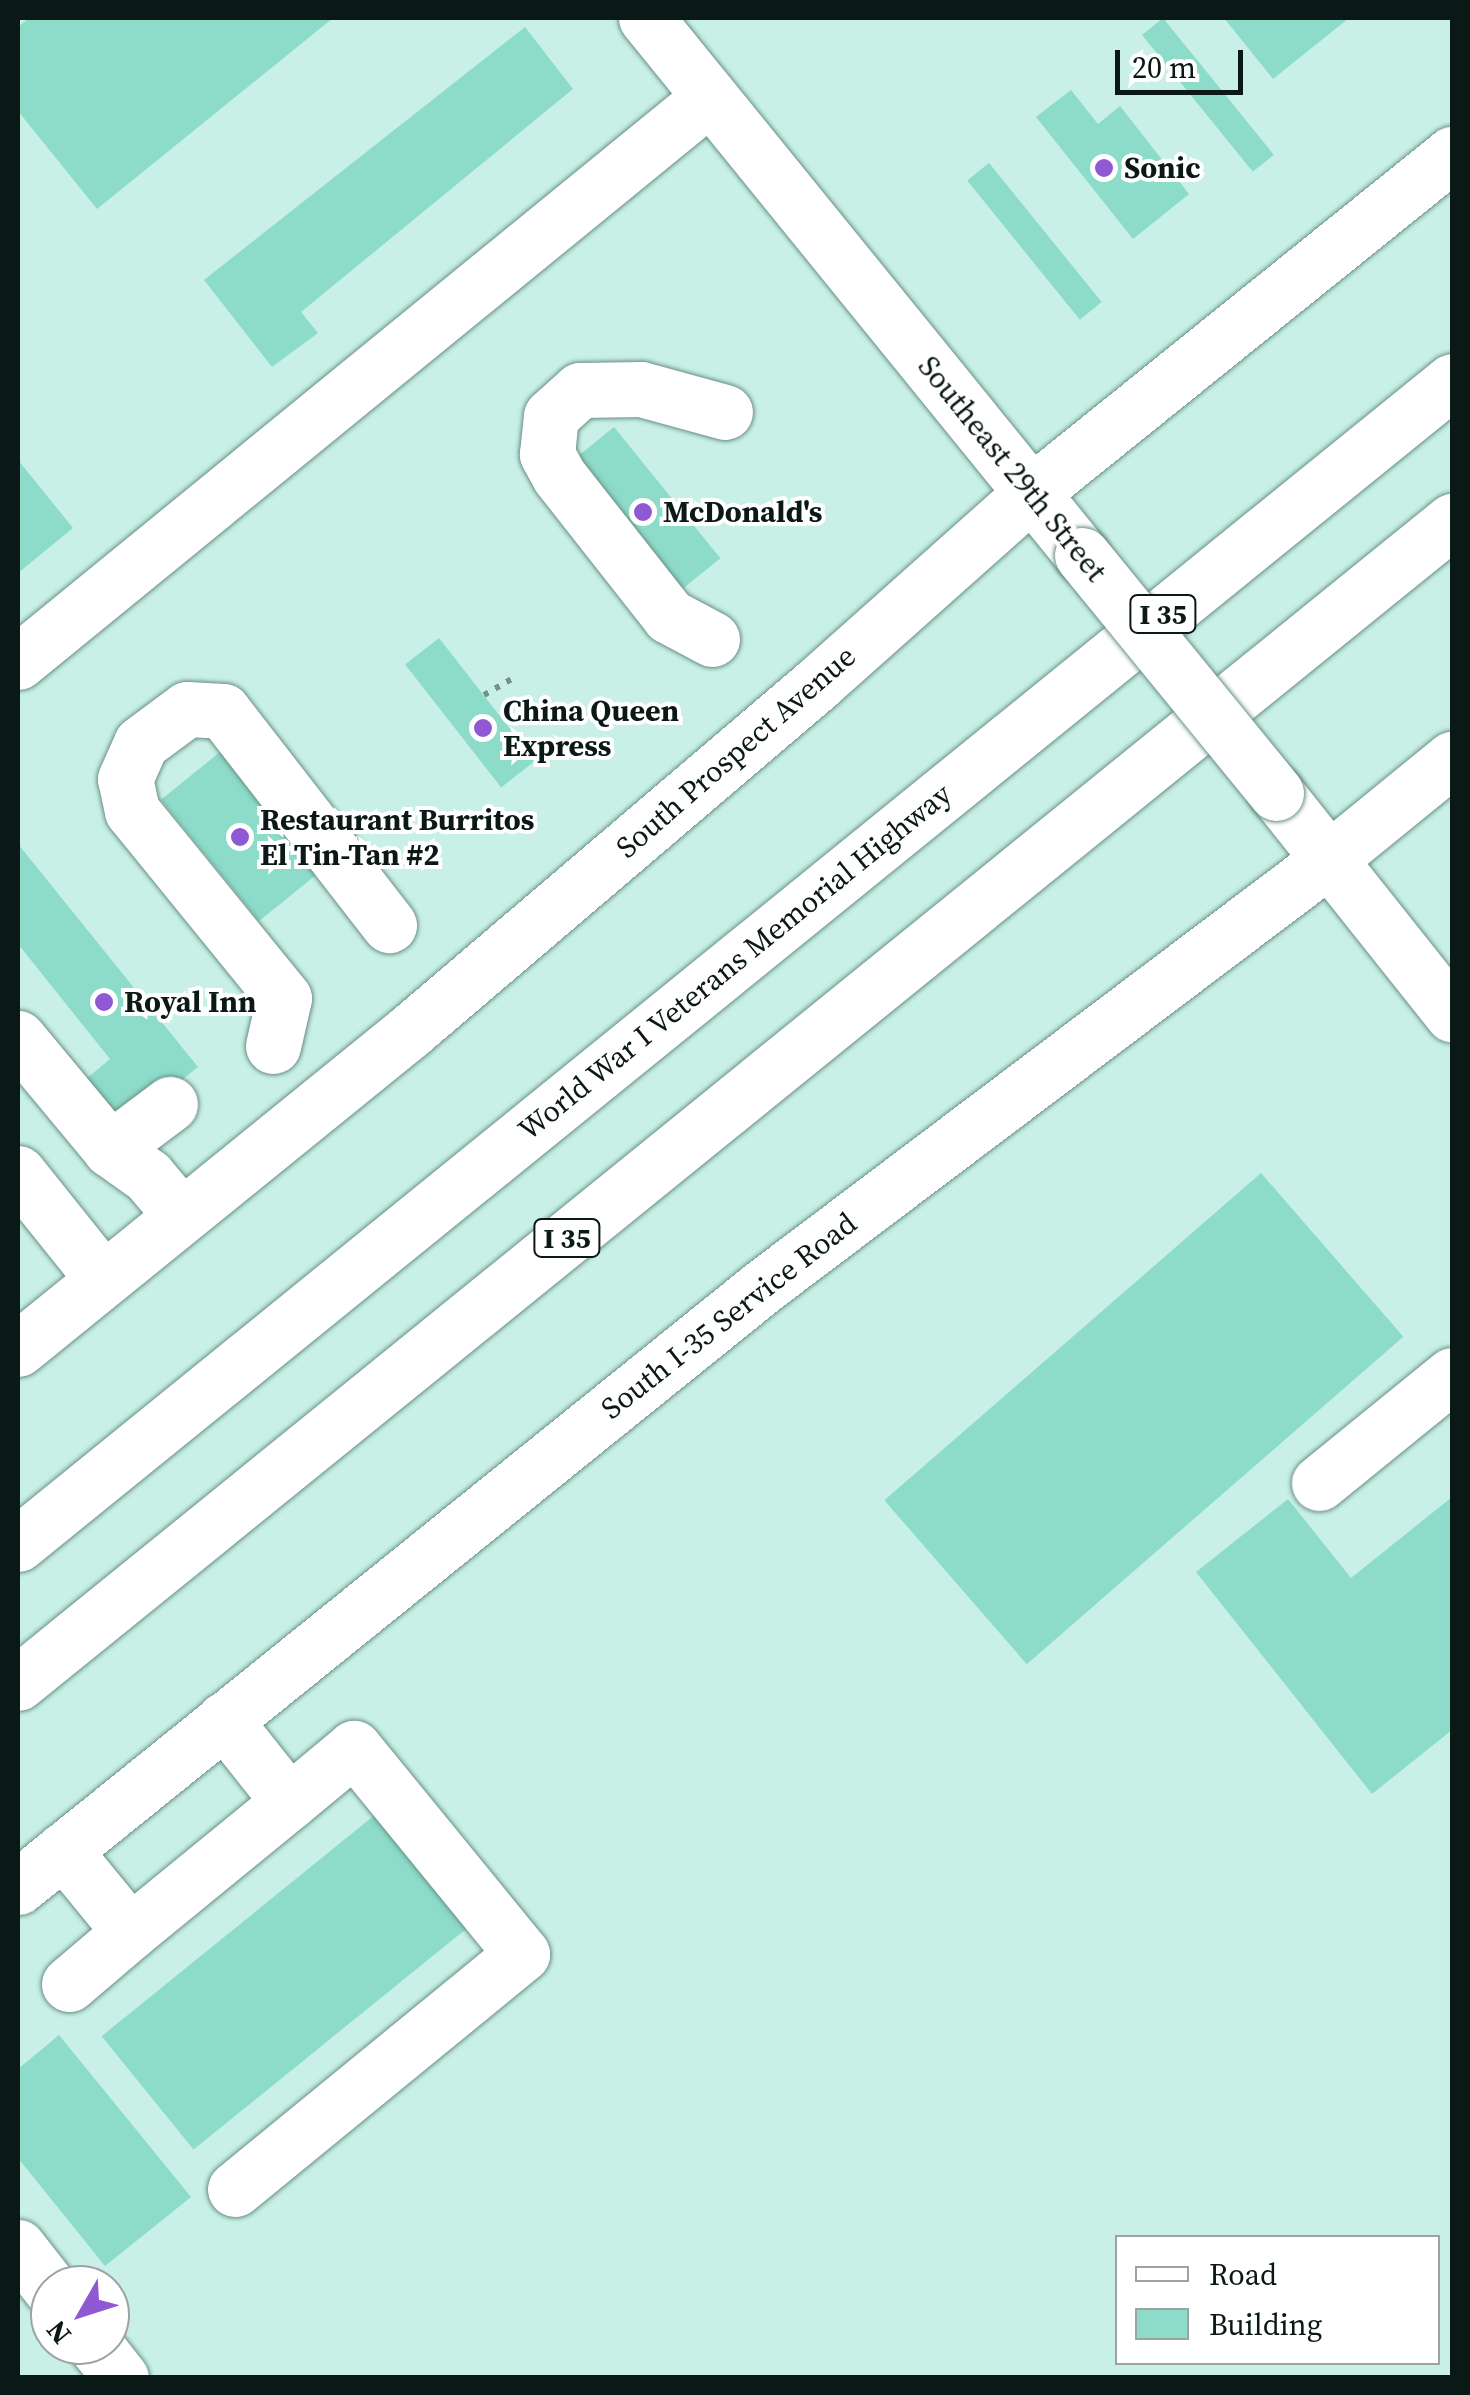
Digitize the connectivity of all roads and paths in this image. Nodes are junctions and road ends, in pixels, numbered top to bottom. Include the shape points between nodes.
1 (646, 18) edge
2 (710, 97) junction
3 (1452, 154) edge
4 (1452, 380) edge
5 (725, 412) dead end
6 (1031, 493) junction
7 (1452, 522) edge
8 (712, 639) dead end
9 (18, 662) edge
10 (515, 677) dead end
11 (484, 695) dead end
12 (1452, 759) edge
13 (1328, 860) junction
14 (389, 925) dead end
15 (1452, 1014) edge
16 (18, 1038) edge
17 (273, 1046) dead end
18 (170, 1104) dead end
19 (110, 1149) junction
20 (18, 1173) edge
21 (181, 1216) junction
22 (103, 1278) junction
23 (18, 1349) edge
24 (1452, 1375) edge
25 (1319, 1483) dead end
26 (18, 1544) edge
27 (18, 1683) edge
28 (224, 1720) junction
29 (289, 1802) junction
30 (63, 1850) junction
31 (18, 1887) edge
32 (130, 1932) junction
33 (68, 1984) dead end
34 (235, 2189) dead end

1 - 2 main road, Southeast 29th Street
2 - 6 main road, Southeast 29th Street
2 - 9 main road
3 - 6 main road, South Prospect Avenue
4 - 26 main road, World War I Veterans Memorial Highway / I 35
5 - 8 main road via 641,389 580,390 552,416 547,454 669,616
6 - 13 main road, Southeast 29th Street, bridge
6 - 21 main road, South Prospect Avenue via 425,1018
7 - 27 main road, I 35
10 - 11 path
12 - 13 main road, South I-35 Service Road
13 - 15 main road, Southeast 29th Street
13 - 28 main road, South I-35 Service Road via 762,1287
14 - 17 main road via 223,712 187,708 141,743 125,779 132,811 284,998
16 - 19 main road
18 - 19 main road
19 - 21 main road via 148,1176
20 - 22 main road
21 - 22 main road, South Prospect Avenue
22 - 23 main road, South Prospect Avenue
24 - 25 main road
28 - 29 main road
28 - 30 main road, South I-35 Service Road
29 - 32 main road
29 - 34 main road via 354,1748 522,1954
30 - 31 main road, South I-35 Service Road
30 - 32 main road
32 - 33 main road

